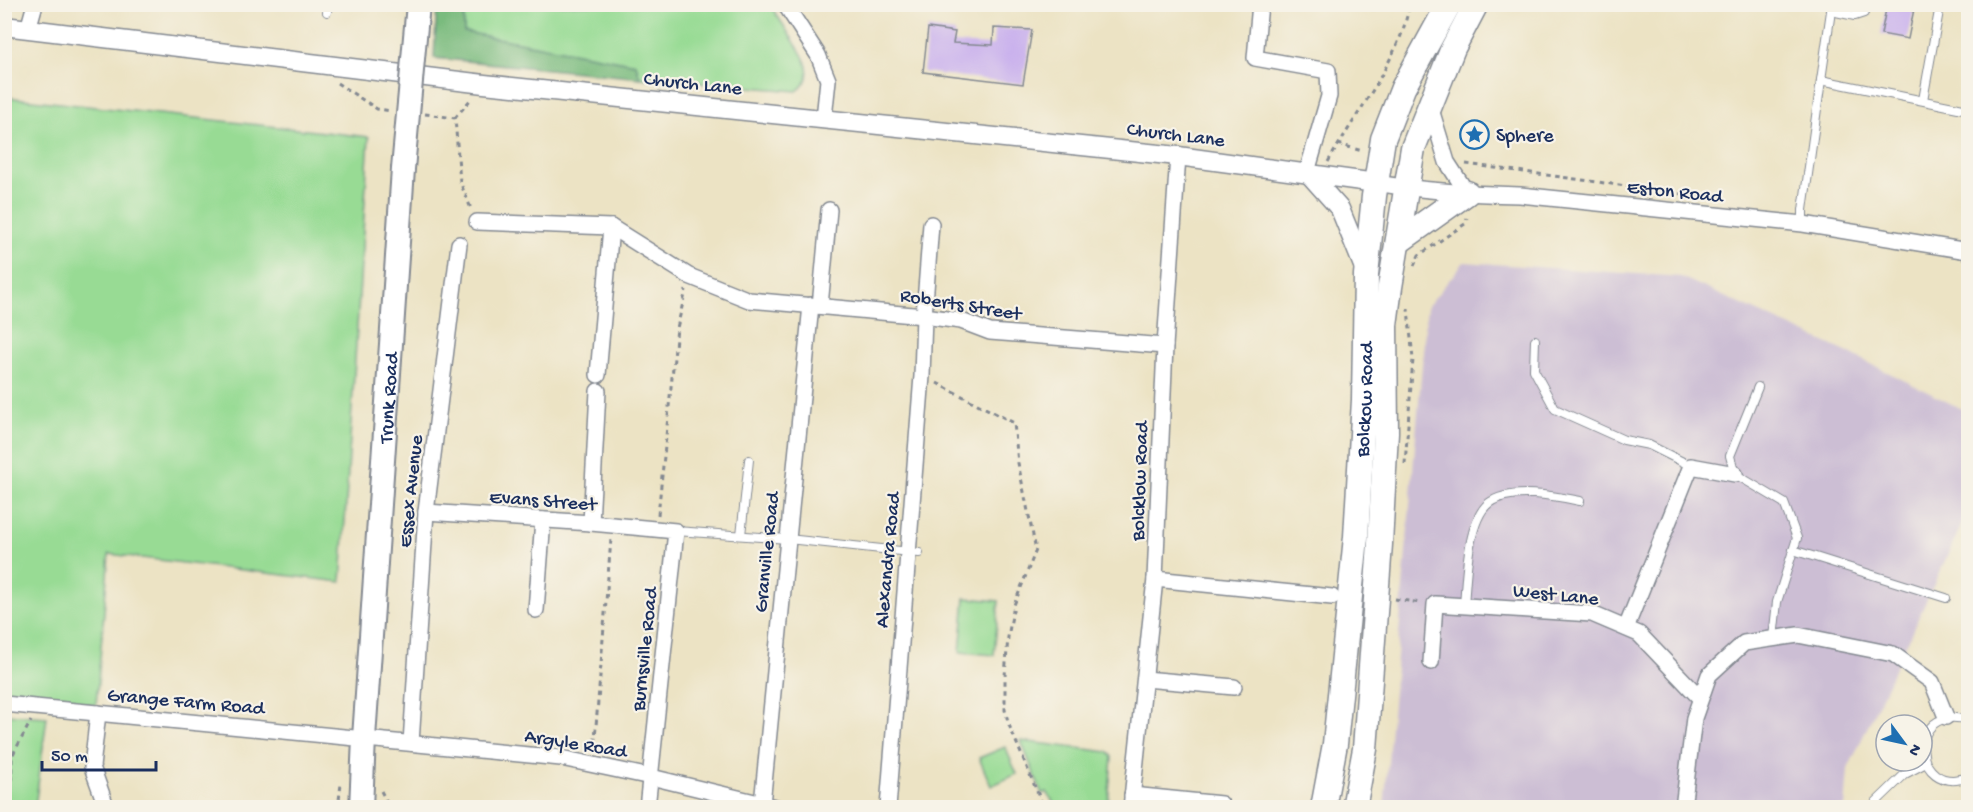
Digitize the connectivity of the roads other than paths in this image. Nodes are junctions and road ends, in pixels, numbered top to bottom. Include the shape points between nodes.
1 (35, 4) edge
2 (418, 4) edge
3 (785, 4) edge
4 (1260, 4) edge
5 (1449, 4) edge
6 (1476, 4) edge
7 (1868, 4) edge
8 (1831, 8) edge
9 (1939, 11) dead end
10 (4, 26) edge
11 (28, 29) junction
12 (1821, 80) junction
13 (1923, 100) junction
14 (1430, 106) junction
15 (1968, 110) edge
16 (824, 118) junction
17 (1178, 156) junction
18 (1307, 172) junction
19 (1376, 183) junction
20 (1406, 188) junction
21 (1467, 193) junction
22 (829, 210) dead end
23 (477, 222) dead end
24 (931, 224) dead end
25 (1803, 224) junction
26 (610, 227) junction
27 (1398, 242) junction
28 (459, 244) dead end
29 (1968, 251) edge
30 (1366, 275) junction
31 (816, 306) junction
32 (924, 316) junction
33 (1535, 340) dead end
34 (1165, 346) junction
35 (598, 375) dead end
36 (1758, 387) dead end
37 (598, 391) dead end
38 (749, 460) dead end
39 (1690, 466) junction
40 (1735, 474) junction
41 (1580, 501) dead end
42 (426, 512) junction
43 (543, 520) junction
44 (591, 523) junction
45 (676, 531) junction
46 (741, 536) junction
47 (788, 539) junction
48 (1793, 550) junction
49 (914, 552) junction
50 (1155, 579) junction
51 (1332, 597) dead end
52 (1946, 598) dead end
53 (1464, 606) junction
54 (536, 610) dead end
55 (1626, 628) junction
56 (1773, 638) junction
57 (1431, 662) dead end
58 (1145, 679) junction
59 (1234, 687) dead end
60 (1700, 698) junction
61 (4, 704) edge
62 (98, 713) junction
63 (1946, 717) junction
64 (1968, 720) edge
65 (1934, 724) edge
66 (364, 738) junction
67 (411, 743) junction
68 (1934, 772) edge
69 (1907, 773) edge
70 (651, 777) junction
71 (1968, 777) edge
72 (1132, 801) edge
73 (360, 802) edge
74 (762, 804) junction
75 (1221, 804) dead end
76 (106, 806) edge
77 (647, 807) edge
78 (778, 807) edge
79 (888, 807) edge
80 (1323, 807) edge
81 (1354, 807) edge
82 (1683, 807) edge
83 (1874, 807) edge

1 - 11 street
2 - 66 main road, Trunk Road, bridge
3 - 16 street via 818,55 828,80
4 - 18 street via 1255,58 1328,70 1329,96
5 - 19 highway, Bolckow Road via 1403,88 1383,139
6 - 14 highway, Bolckow Road
7 - 8 lane via 1864,13 1855,16
8 - 12 lane
9 - 13 lane
10 - 11 street, Church Lane
11 - 16 street, Church Lane via 484,84
12 - 13 lane
12 - 25 lane
13 - 15 lane
14 - 20 highway, Bolckow Road via 1413,148
14 - 21 street via 1447,162
16 - 17 street, Church Lane
17 - 18 street, Church Lane
17 - 34 street, Bolcklow Road
18 - 19 street, Church Lane
18 - 30 street via 1340,209
19 - 20 street, Eston Road
19 - 30 highway, Bolckow Road
20 - 21 street, Eston Road
20 - 27 highway, Bolckow Road
21 - 25 street, Eston Road
21 - 27 highway
22 - 31 street, Granville Road
23 - 26 street
24 - 32 street, Alexandra Road
25 - 29 street, Eston Road
26 - 31 street, Roberts Street via 689,276 749,300
26 - 35 street
27 - 81 highway, Bolckow Road via 1398,293 1385,325 1386,432 1380,544 1365,749
28 - 42 street, Essex Avenue
30 - 80 highway, Bolckow Road via 1356,537 1335,744
31 - 32 street, Roberts Street
31 - 47 street, Granville Road
32 - 34 street, Roberts Street via 961,321 990,332
32 - 49 street, Alexandra Road
33 - 39 lane via 1534,370 1555,408 1624,440 1649,445
34 - 50 street, Bolcklow Road
36 - 40 lane via 1730,456
37 - 44 street
38 - 46 lane
39 - 40 street
39 - 55 street
40 - 48 lane via 1784,503 1797,538
41 - 53 lane via 1545,494 1508,496 1489,503 1478,517 1467,558
42 - 43 street, Evans Street
42 - 67 street, Essex Avenue
43 - 44 street, Evans Street
43 - 54 street
44 - 45 street, Evans Street
45 - 46 lane
45 - 70 street, Burnsville Road
46 - 47 lane
47 - 49 lane
47 - 74 street, Granville Road
48 - 52 lane
48 - 56 lane via 1777,602
49 - 79 street, Alexandra Road
50 - 51 street
50 - 58 street, Bolcklow Road
53 - 55 street, West Lane via 1592,614
53 - 57 street, West Lane via 1435,604
55 - 60 street, West Lane via 1639,634
56 - 60 street via 1744,643 1708,675
56 - 63 street via 1798,635 1893,654 1932,682
58 - 59 street
58 - 72 street, Bolcklow Road
60 - 82 street
61 - 62 street, Grange Farm Road
62 - 66 street, Grange Farm Road
62 - 76 street via 92,767
63 - 64 lane
63 - 65 lane
66 - 67 street, Argyle Road
66 - 73 main road, Trunk Road
67 - 70 street, Argyle Road via 561,758
68 - 71 lane via 1948,780
69 - 83 lane
70 - 74 street, Argyle Road
70 - 77 street, Burnsville Road
72 - 75 street
74 - 78 street, Argyle Road

